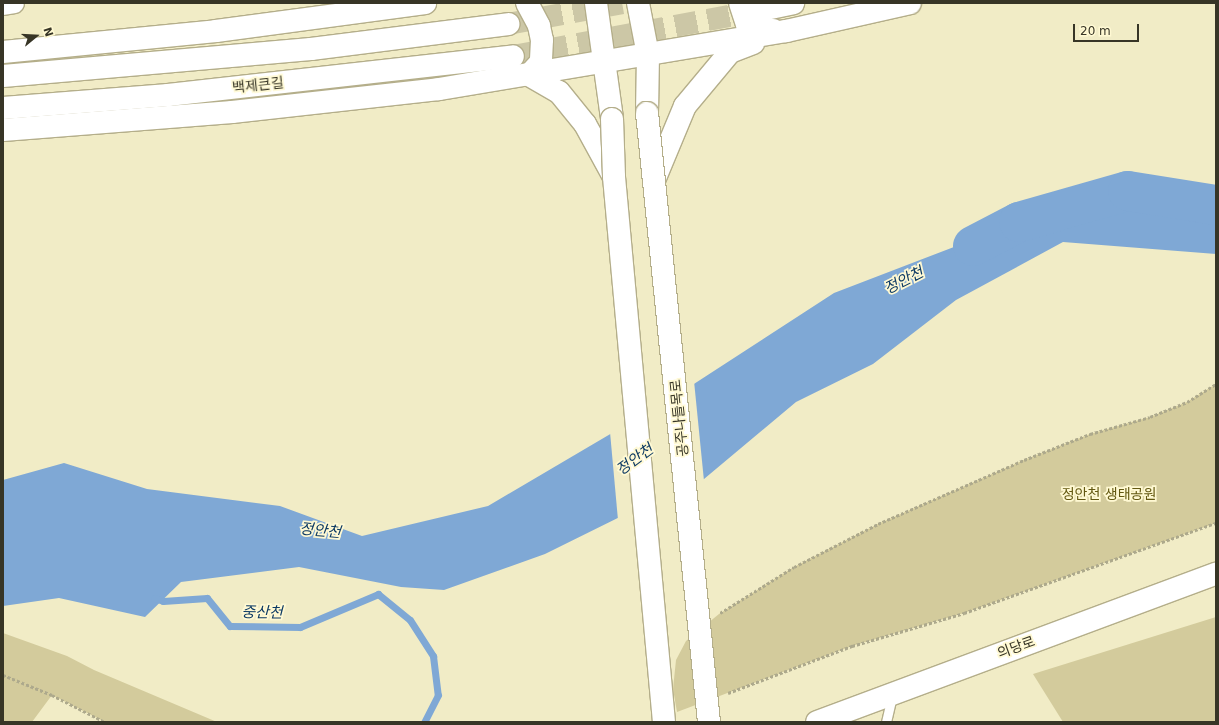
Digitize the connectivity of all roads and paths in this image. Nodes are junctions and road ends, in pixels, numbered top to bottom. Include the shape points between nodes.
1 (14, 3) edge
2 (425, 3) edge
3 (527, 3) edge
4 (596, 3) edge
5 (638, 3) edge
6 (740, 3) edge
7 (793, 3) edge
8 (910, 3) edge
9 (3, 5) edge
10 (761, 10) tunnel mouth
11 (508, 24) tunnel mouth
12 (786, 31) junction
13 (3, 52) edge
14 (648, 55) junction
15 (513, 56) tunnel mouth
16 (604, 62) junction
17 (529, 75) junction
18 (3, 76) edge
19 (3, 108) edge
20 (3, 130) edge
21 (614, 176) junction
22 (655, 178) junction
23 (1216, 384) edge
24 (1216, 523) edge
25 (1216, 574) edge
26 (719, 614) dead end
27 (3, 675) edge
28 (892, 694) junction
29 (722, 696) dead end
30 (105, 722) edge
31 (664, 722) edge
32 (709, 722) edge
33 (817, 722) edge
34 (886, 722) edge

1 - 9 street
2 - 13 main road via 216,31
3 - 17 main road via 539,26 542,40 540,62
4 - 16 main road
5 - 14 main road, 공주나들목로
6 - 12 main road via 747,24 756,30
7 - 10 main road
8 - 12 main road
11 - 18 main road via 311,49
12 - 14 main road
12 - 22 main road via 730,52 685,106
14 - 16 main road
14 - 22 main road, 공주나들목로, bridge via 647,113
15 - 19 main road, 백제큰길 via 168,95
16 - 17 main road
16 - 21 main road, bridge via 612,119
17 - 20 main road via 439,89 232,112
17 - 21 main road via 559,92 585,124
21 - 31 main road, bridge
22 - 32 main road, 공주나들목로, bridge
23 - 26 path via 1187,402 1150,417 1090,434 1024,460 878,524 794,567
24 - 29 path via 964,613 852,646
25 - 28 main road, 의당로
27 - 30 path via 52,695
28 - 33 main road, 의당로
28 - 34 lane

